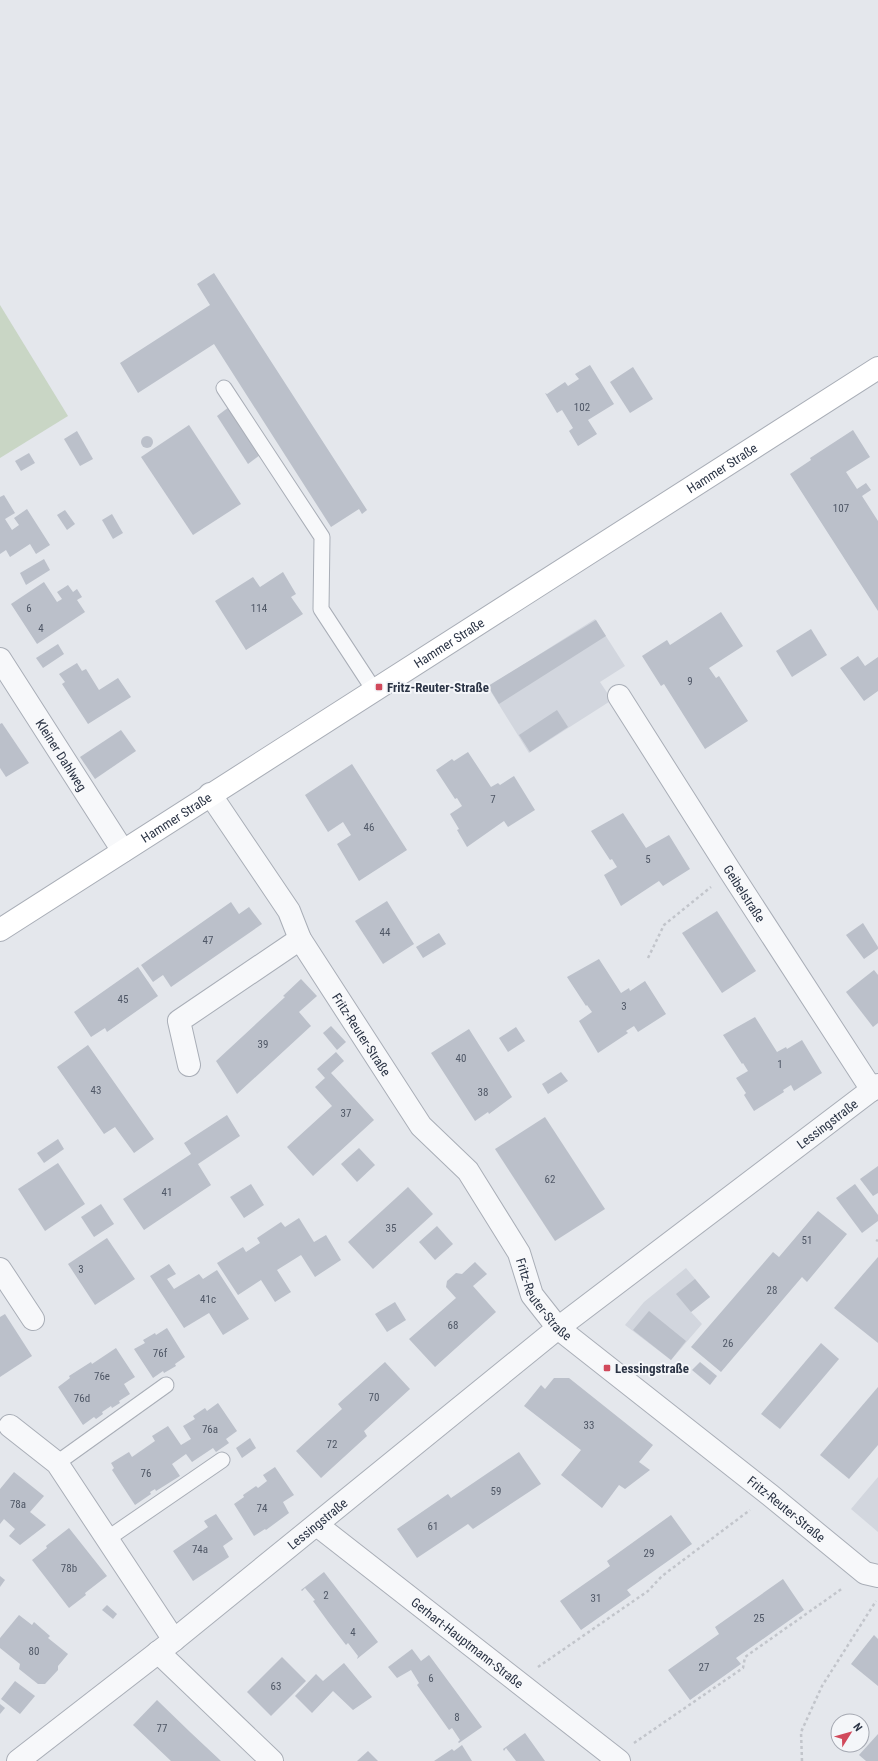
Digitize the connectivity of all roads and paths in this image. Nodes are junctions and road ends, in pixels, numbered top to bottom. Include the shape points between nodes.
1 (878, 368) edge
2 (224, 388) dead end
3 (0, 659) edge
4 (374, 690) junction
5 (619, 696) dead end
6 (210, 794) junction
7 (122, 852) junction
8 (730, 872) junction
9 (0, 930) edge
10 (300, 939) junction
11 (648, 958) dead end
12 (188, 1065) dead end
13 (875, 1087) edge
14 (0, 1268) edge
15 (33, 1320) dead end
16 (558, 1328) junction
17 (166, 1385) dead end
18 (10, 1426) dead end
19 (222, 1460) dead end
20 (57, 1463) junction
21 (770, 1495) junction
22 (317, 1525) junction
23 (107, 1539) junction
24 (871, 1575) edge
25 (878, 1597) edge
26 (166, 1646) junction
27 (517, 1681) junction
28 (616, 1759) edge
29 (18, 1761) edge
30 (272, 1761) edge
31 (802, 1761) edge

1 - 4 main road, Hammer Straße
2 - 4 lane via 322,537 321,610
3 - 7 street, Kleiner Dahlweg
4 - 6 main road, Hammer Straße
5 - 8 street, Geibelstraße
6 - 7 main road, Hammer Straße
6 - 10 street, Fritz-Reuter-Straße via 289,911
7 - 9 main road, Hammer Straße
8 - 11 path via 664,925
8 - 13 street, Geibelstraße
10 - 12 street via 179,1021
10 - 16 street, Fritz-Reuter-Straße via 421,1126 468,1171 520,1253 532,1295
13 - 16 street, Lessingstraße
14 - 15 street
16 - 21 street, Fritz-Reuter-Straße
16 - 22 street, Lessingstraße
17 - 20 lane
18 - 20 street
19 - 23 lane
20 - 23 street
21 - 24 street, Fritz-Reuter-Straße
21 - 27 path via 662,1576 648,1592
22 - 26 street, Lessingstraße
22 - 27 street, Gerhart-Hauptmann-Straße
23 - 26 street
24 - 28 path via 745,1656 742,1668
25 - 31 path via 822,1686 801,1732
26 - 29 street, Lessingstraße
26 - 30 street
27 - 28 street, Gerhart-Hauptmann-Straße

